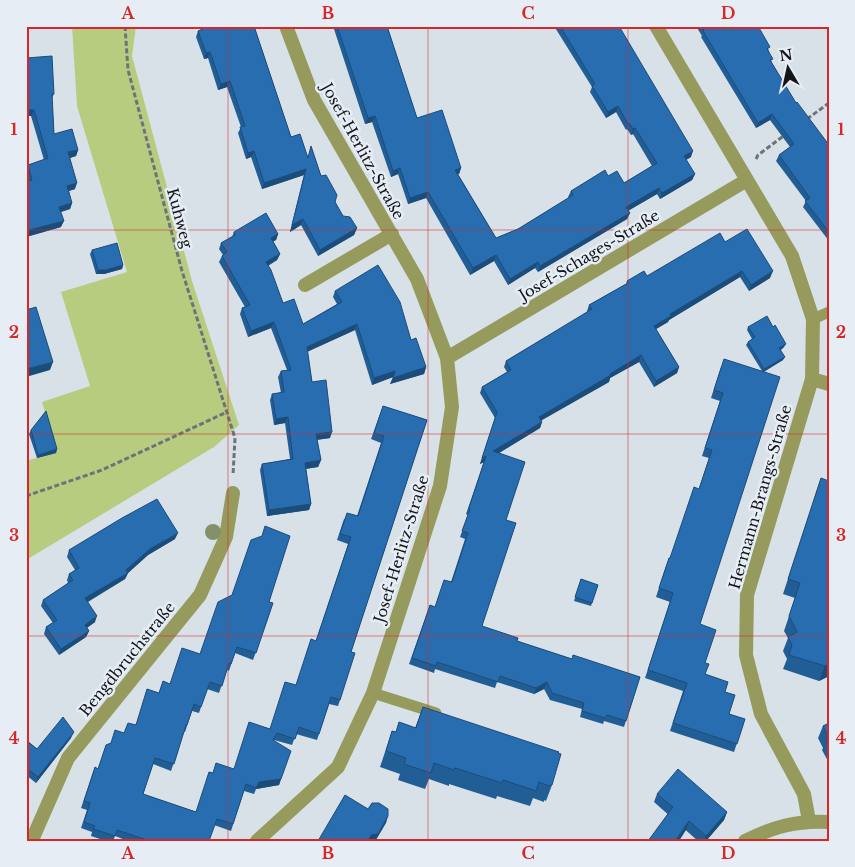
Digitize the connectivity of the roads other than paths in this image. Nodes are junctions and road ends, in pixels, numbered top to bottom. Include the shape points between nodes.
1 (286, 26) edge
2 (656, 26) edge
3 (747, 180) junction
4 (392, 234) junction
5 (305, 285) dead end
6 (829, 312) edge
7 (813, 319) junction
8 (447, 358) junction
9 (812, 379) junction
10 (829, 384) edge
11 (233, 493) road end
12 (373, 693) junction
13 (448, 717) edge
14 (809, 821) junction
15 (829, 822) edge
16 (31, 839) edge
17 (257, 841) edge
18 (745, 841) edge

1 - 4 street, Josef-Herlitz-Straße via 314,100
2 - 3 street, Hermann-Brangs-Straße
3 - 7 street, Hermann-Brangs-Straße via 792,256
3 - 8 street, Josef-Schages-Straße
4 - 5 street, Josef-Herlitz-Straße
4 - 8 street, Josef-Herlitz-Straße via 417,279
6 - 7 lane
7 - 9 street, Hermann-Brangs-Straße
8 - 12 street, Josef-Herlitz-Straße via 452,406 440,486
9 - 10 street
9 - 14 street, Hermann-Brangs-Straße via 747,595 746,655 762,714 804,794
11 - 16 street, Bengdbruchstraße via 226,537 200,596 68,758
12 - 13 lane
12 - 17 street, Josef-Herlitz-Straße via 338,767
14 - 15 street
14 - 18 street via 772,829

